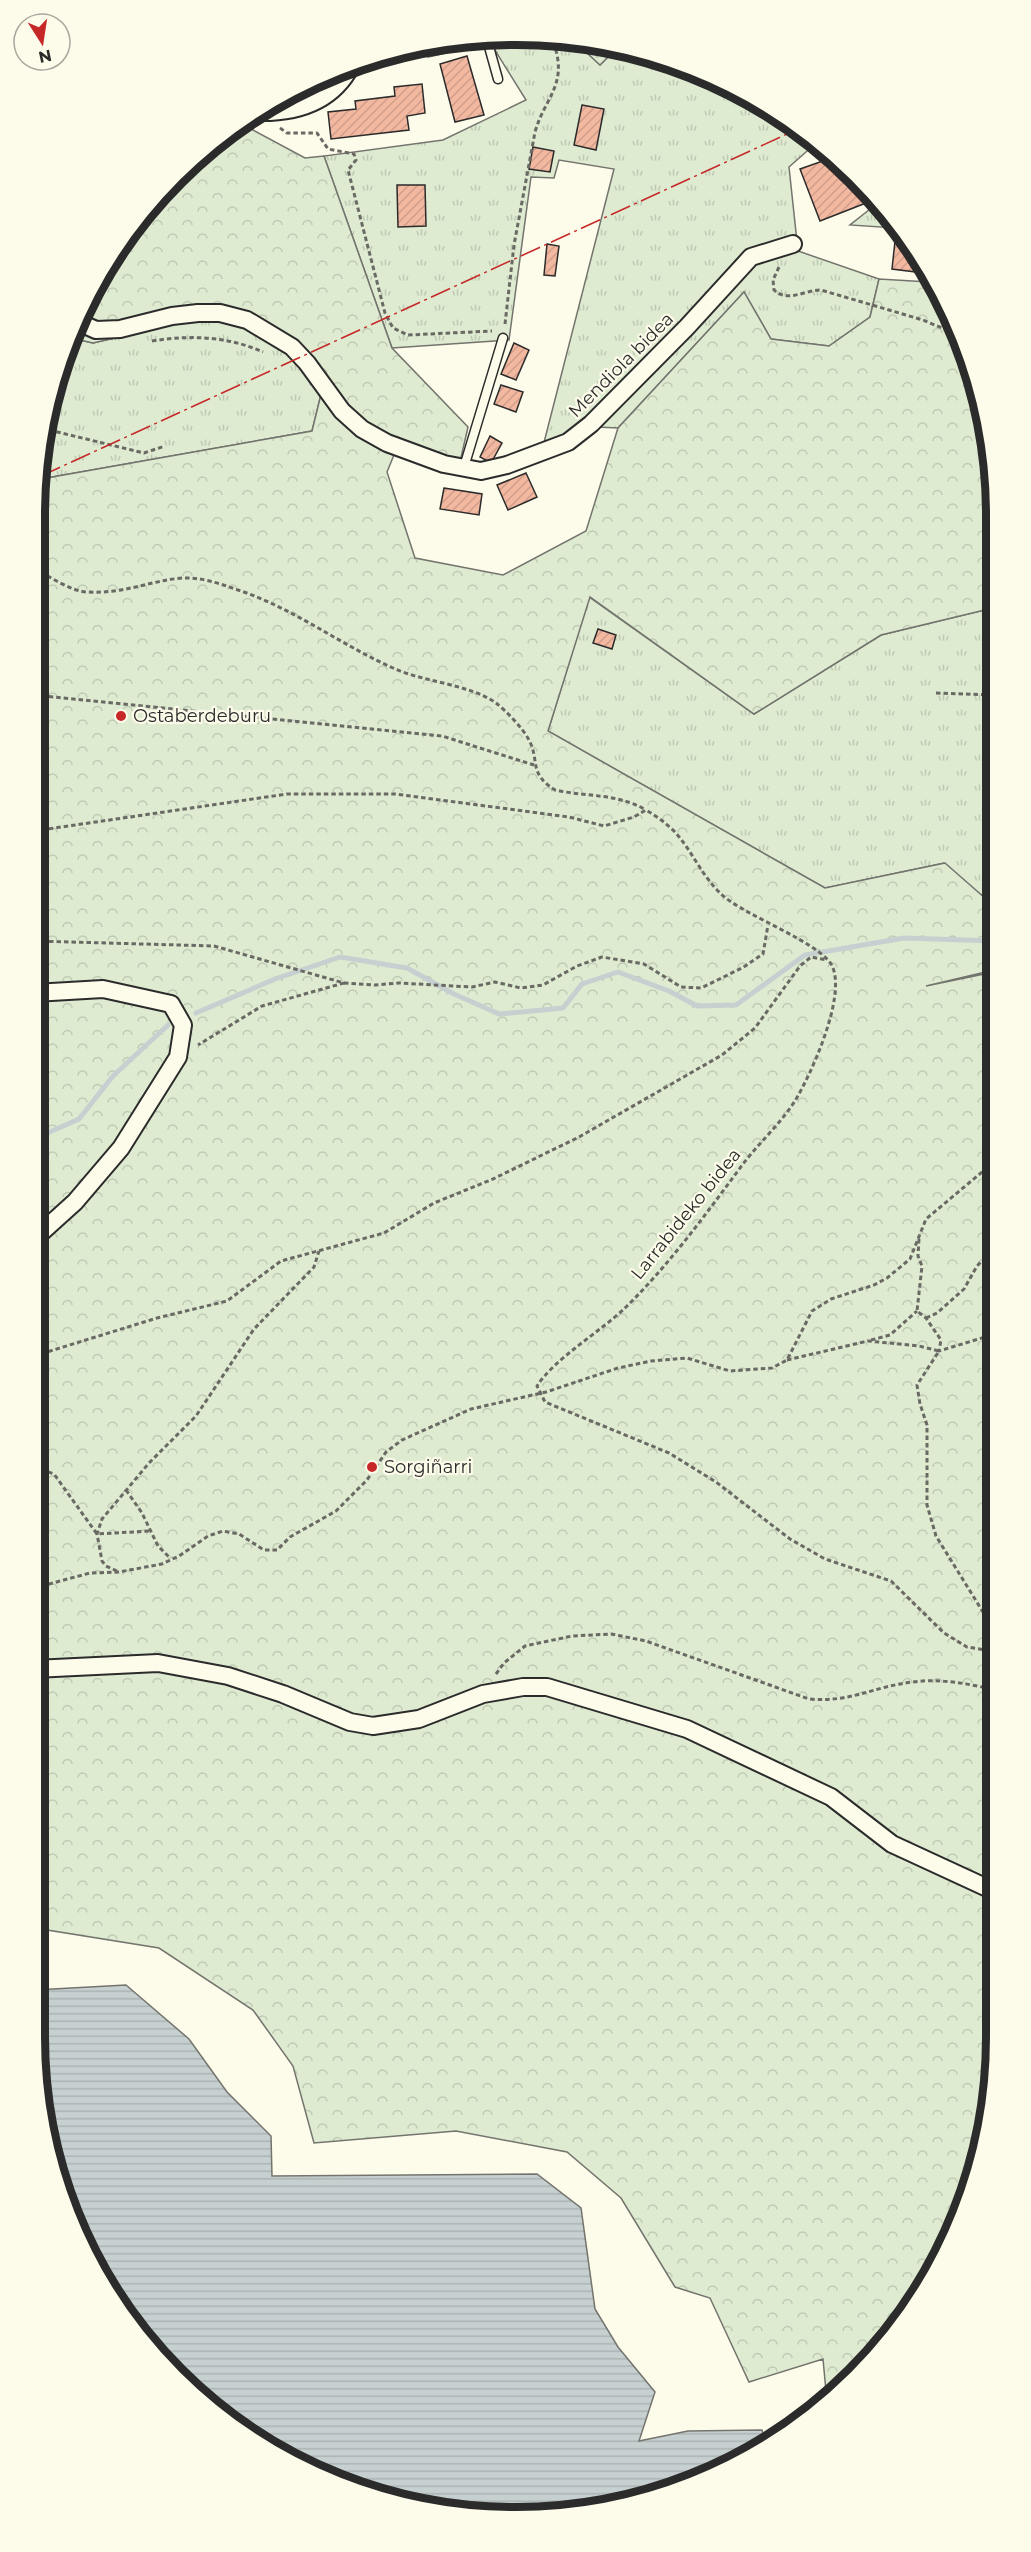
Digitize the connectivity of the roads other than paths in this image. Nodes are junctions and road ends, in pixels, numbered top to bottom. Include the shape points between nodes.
1 (489, 46) edge
2 (345, 77) edge
3 (498, 80) dead end
4 (272, 113) edge
5 (794, 244) road end
6 (85, 325) edge
7 (503, 338) road end
8 (464, 467) junction
9 (45, 992) edge
10 (45, 1229) edge
11 (45, 1668) edge
12 (986, 1887) edge

1 - 3 lane
2 - 4 street via 327,95 306,107
5 - 8 street, Mendiola bidea via 751,257 687,327 591,424 568,442 507,465 481,471
6 - 8 street, Mendiola bidea via 96,330 120,330 198,313 220,313 247,320 292,347 342,411 362,429 387,443 444,464
7 - 8 lane
9 - 10 street via 103,989 171,1004 183,1025 178,1057 121,1148 75,1202
11 - 12 street via 158,1663 228,1676 350,1722 373,1726 419,1719 483,1694 547,1687 687,1729 831,1797 892,1844

